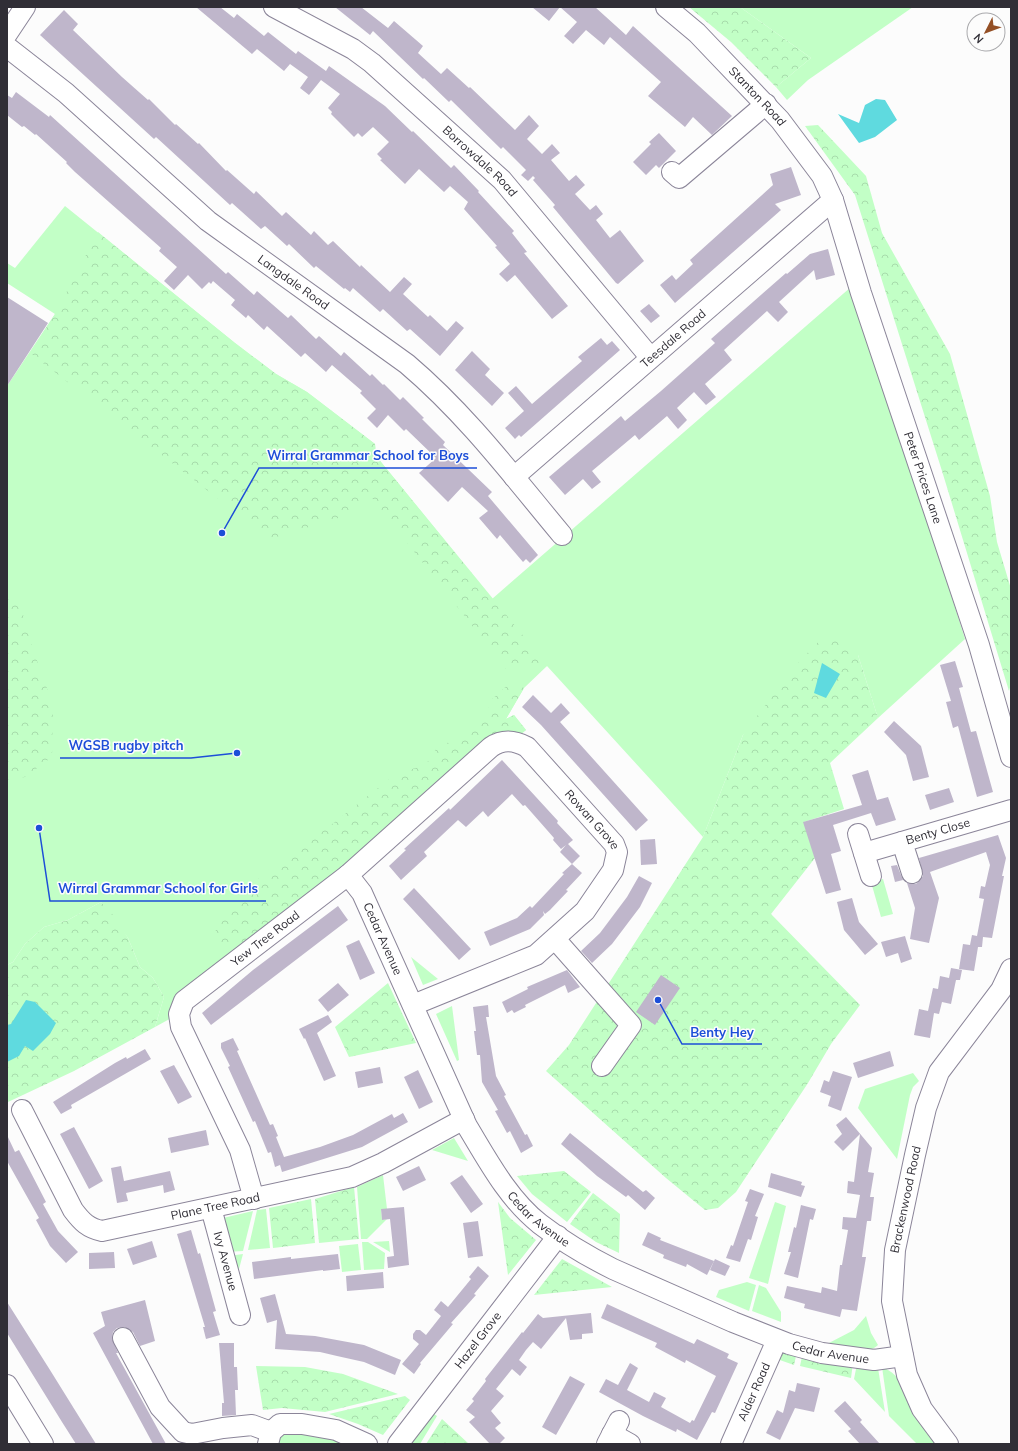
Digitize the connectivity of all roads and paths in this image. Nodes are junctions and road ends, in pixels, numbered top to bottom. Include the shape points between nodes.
1 (25, 7) edge
2 (274, 7) edge
3 (666, 7) edge
4 (7, 34) edge
5 (7, 47) edge
6 (766, 104) junction
7 (672, 172) dead end
8 (833, 200) junction
9 (650, 357) junction
10 (514, 477) junction
11 (562, 535) dead end
12 (509, 741) joint
13 (1011, 757) edge
14 (1011, 810) edge
15 (902, 842) junction
16 (912, 873) dead end
17 (348, 875) junction
18 (871, 876) dead end
19 (555, 939) junction
20 (1011, 969) edge
21 (413, 1005) junction
22 (602, 1066) dead end
23 (21, 1110) dead end
24 (464, 1119) junction
25 (254, 1199) junction
26 (211, 1208) junction
27 (558, 1236) junction
28 (240, 1315) dead end
29 (123, 1338) dead end
30 (777, 1340) junction
31 (903, 1356) junction
32 (7, 1385) edge
33 (612, 1433) edge
34 (269, 1438) edge
35 (42, 1444) edge
36 (367, 1444) edge
37 (398, 1444) edge
38 (630, 1444) edge
39 (731, 1444) edge
40 (948, 1444) edge

1 - 4 street
2 - 9 street, Borrowdale Road via 353,49 372,63 502,180
3 - 6 street, Stanton Road via 697,33
5 - 10 street, Langdale Road via 66,93 208,221 407,364 454,406
6 - 7 street via 679,178
6 - 8 street, Stanton Road via 822,176
8 - 9 street, Teesdale Road
8 - 13 street, Peter Prices Lane via 861,293 980,645
9 - 10 street, Teesdale Road
10 - 11 street, Langdale Road
12 - 17 street, Yew Tree Road via 499,741 491,747
12 - 19 street, Rowan Grove via 527,747 614,844 617,852 613,870 585,911
14 - 15 street, Benty Close
15 - 16 street
15 - 18 street, Benty Close via 861,844
17 - 21 street, Cedar Avenue via 362,893
17 - 25 street, Yew Tree Road via 184,1001 179,1014 181,1028 240,1150
19 - 21 street, Rowan Grove via 536,955
19 - 22 street via 631,1025
20 - 31 street, Brackenwood Road via 1001,990 939,1072 926,1108 896,1250 892,1301
21 - 24 street, Cedar Avenue
23 - 26 street, Plane Tree Road via 73,1210 91,1229 111,1230
24 - 25 street, Plane Tree Road via 352,1177
24 - 27 street, Cedar Avenue via 510,1192 539,1224
25 - 26 street, Plane Tree Road
26 - 28 street, Ivy Avenue
27 - 30 street, Cedar Avenue via 586,1256 613,1269
27 - 37 street, Hazel Grove
29 - 34 street via 160,1407 183,1432 192,1434 252,1425
30 - 31 street, Cedar Avenue via 822,1353 874,1360
30 - 39 street, Alder Road
31 - 40 street, Brackenwood Road via 907,1375 922,1409
32 - 35 street
33 - 38 street
34 - 36 street via 280,1424 302,1424 336,1430

